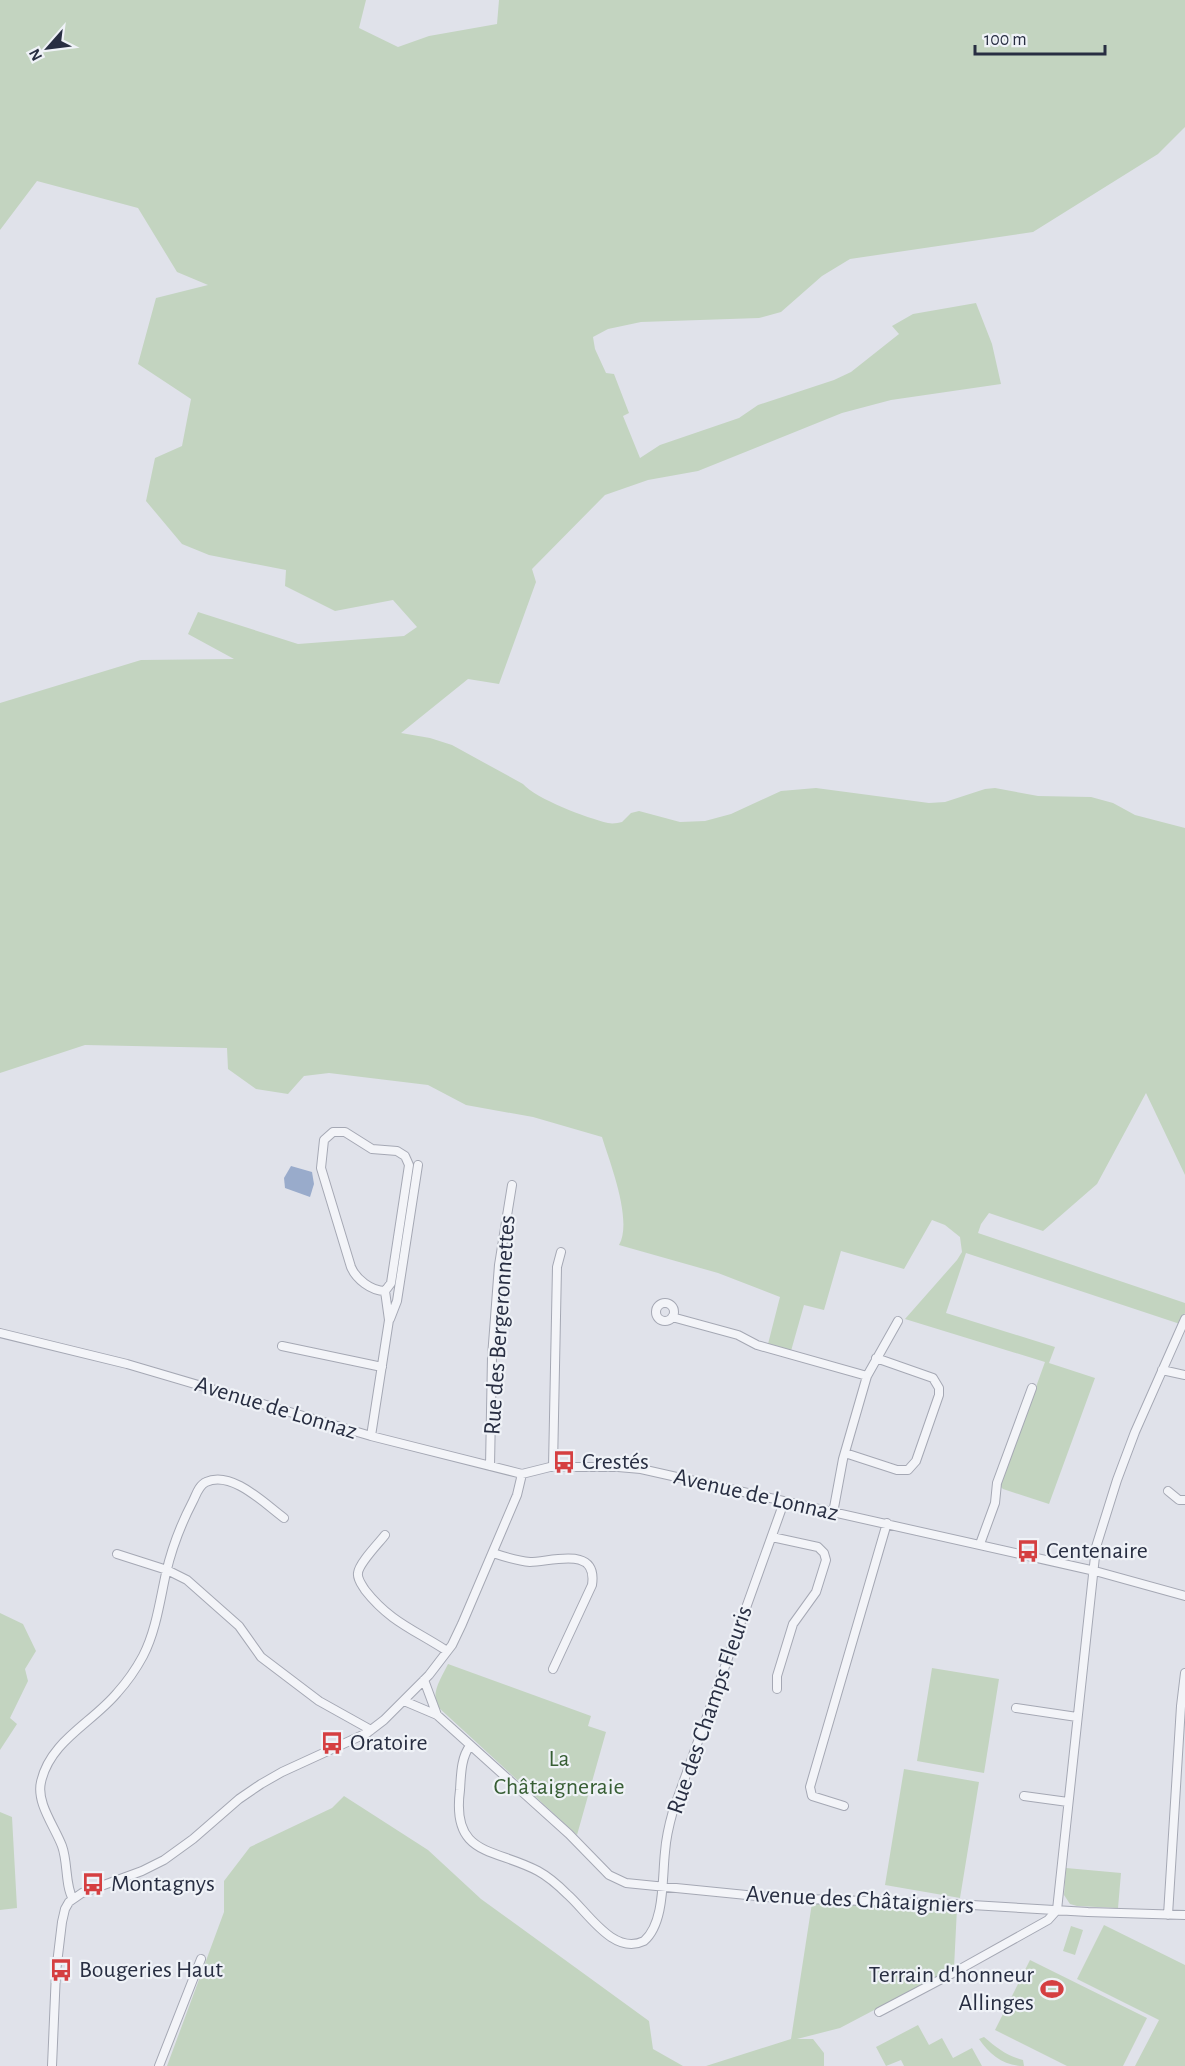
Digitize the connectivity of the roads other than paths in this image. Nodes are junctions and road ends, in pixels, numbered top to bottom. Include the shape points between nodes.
1 (418, 1165) dead end
2 (512, 1185) dead end
3 (561, 1252) dead end
4 (385, 1291) junction
5 (672, 1317) dead end
6 (1185, 1319) edge
7 (390, 1320) junction
8 (898, 1322) dead end
9 (0, 1333) edge
10 (282, 1346) dead end
11 (876, 1358) junction
12 (382, 1367) junction
13 (1162, 1370) junction
14 (1185, 1375) edge
15 (867, 1376) junction
16 (1032, 1388) dead end
17 (371, 1436) junction
18 (845, 1453) junction
19 (490, 1466) junction
20 (553, 1467) junction
21 (522, 1474) junction
22 (1168, 1491) dead end
23 (1185, 1500) edge
24 (784, 1502) junction
25 (833, 1513) junction
26 (284, 1518) dead end
27 (887, 1523) junction
28 (385, 1535) dead end
29 (772, 1537) junction
30 (980, 1544) junction
31 (493, 1553) junction
32 (117, 1554) dead end
33 (167, 1570) junction
34 (1092, 1570) junction
35 (1185, 1596) edge
36 (447, 1651) junction
37 (554, 1669) dead end
38 (1185, 1672) edge
39 (424, 1680) junction
40 (777, 1689) dead end
41 (404, 1701) junction
42 (1016, 1708) dead end
43 (436, 1715) junction
44 (1077, 1717) junction
45 (371, 1730) junction
46 (470, 1746) junction
47 (1024, 1796) dead end
48 (1068, 1802) junction
49 (844, 1806) dead end
50 (663, 1887) junction
51 (73, 1899) junction
52 (1057, 1910) junction
53 (1167, 1915) junction
54 (1185, 1916) edge
55 (201, 1959) dead end
56 (879, 2012) dead end
57 (52, 2066) edge
58 (159, 2066) edge

1 - 7 street via 397,1301
2 - 19 street, Rue des Bergeronnettes via 492,1357
3 - 20 street via 557,1267
4 - 4 street via 391,1283 408,1160 397,1150 372,1149 345,1132 333,1132 324,1140 321,1168 351,1267 359,1279
4 - 7 street
5 - 15 street
6 - 13 street
7 - 12 street
8 - 11 street
9 - 17 street, Avenue de Lonnaz via 127,1364
10 - 12 street
11 - 15 street
11 - 18 street via 933,1378 939,1395 916,1461 909,1470 897,1470
12 - 17 street
13 - 14 street
13 - 34 street via 1119,1472
15 - 18 street
16 - 30 street via 997,1483
17 - 19 street, Avenue de Lonnaz
18 - 25 street
19 - 21 street, Avenue de Lonnaz
20 - 21 street, Avenue de Lonnaz
20 - 24 street, Avenue de Lonnaz via 635,1468
21 - 31 street
22 - 23 street
24 - 25 street, Avenue de Lonnaz
24 - 29 street, Rue des Champs Fleuris
25 - 27 street, Avenue de Lonnaz
26 - 33 street via 238,1484 224,1479 205,1482 181,1525
27 - 30 street, Avenue de Lonnaz
27 - 49 street via 810,1787 812,1796
28 - 36 street via 361,1566 357,1574 360,1583 375,1603 398,1622
29 - 40 street, Rue des Champs Fleuris via 818,1547 826,1560 816,1592 793,1624 777,1676
29 - 50 street, Rue des Champs Fleuris via 673,1811
30 - 34 street, Avenue de Lonnaz
31 - 36 street
31 - 37 street via 527,1562 572,1558 582,1560 591,1571 592,1585
32 - 33 street
33 - 45 street via 187,1580 239,1626 261,1657 289,1680
33 - 51 street via 143,1656 116,1694 70,1735 42,1778 40,1795 62,1846
34 - 35 street, Avenue de Lonnaz
34 - 44 street
36 - 39 street
38 - 53 street
39 - 41 street
39 - 43 street, Avenue des Châtaigniers
41 - 43 street, Avenue des Châtaigniers
41 - 45 street
42 - 44 street
43 - 46 street, Avenue des Châtaigniers
44 - 48 street
45 - 51 street via 261,1784 164,1860
46 - 50 street, Avenue des Châtaigniers via 612,1878
46 - 50 street via 464,1759 459,1813 466,1835 477,1846 544,1874 603,1931 625,1943 639,1943 650,1934
47 - 48 street
48 - 52 street
50 - 52 street, Avenue des Châtaigniers via 786,1899
51 - 57 street via 63,1913 58,1952
52 - 53 street, Avenue des Châtaigniers
52 - 56 street via 1048,1920
53 - 54 street, Avenue des Châtaigniers
55 - 58 street

